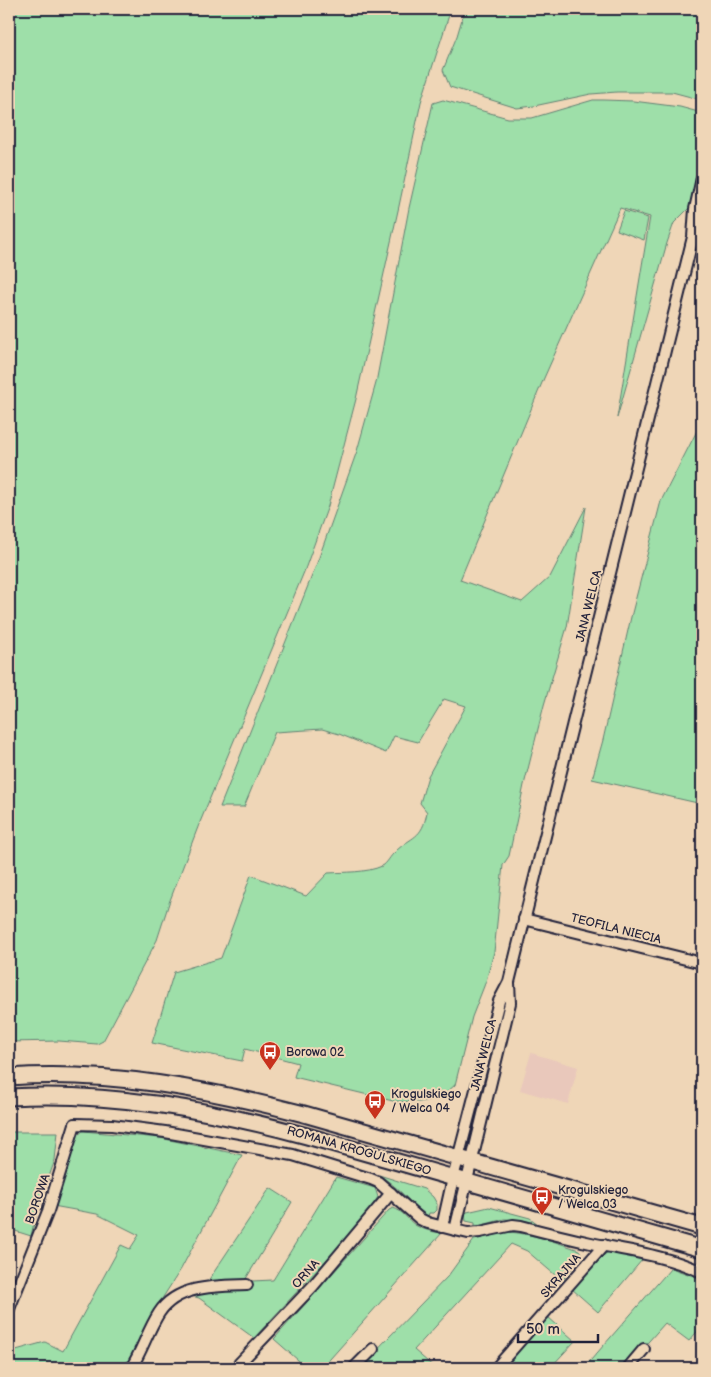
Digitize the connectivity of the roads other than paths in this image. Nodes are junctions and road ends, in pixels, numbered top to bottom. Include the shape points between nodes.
1 (702, 178) edge
2 (702, 220) edge
3 (693, 237) junction
4 (524, 919) junction
5 (702, 963) edge
6 (9, 1077) edge
7 (9, 1096) edge
8 (465, 1160) junction
9 (460, 1180) junction
10 (391, 1193) junction
11 (442, 1227) junction
12 (702, 1227) edge
13 (454, 1230) junction
14 (604, 1245) junction
15 (702, 1249) edge
16 (702, 1272) edge
17 (247, 1285) dead end
18 (9, 1309) edge
19 (372, 1348) dead end
20 (644, 1350) dead end
21 (131, 1368) edge
22 (235, 1368) edge
23 (354, 1368) edge
24 (496, 1368) edge
25 (628, 1368) edge

1 - 3 street, JANA WELCA
2 - 3 street, JANA WELCA
3 - 4 street, JANA WELCA
4 - 5 street, TEOFILA NIECIA
4 - 8 street, JANA WELCA via 509,982 499,1000
6 - 8 main road, ROMANA KROGULSKIEGO via 89,1077 175,1086 244,1098
7 - 9 main road, ROMANA KROGULSKIEGO via 85,1097 174,1107 272,1126
8 - 9 street, JANA WELCA
8 - 12 main road, ROMANA KROGULSKIEGO
9 - 11 street
9 - 13 street
9 - 15 main road, ROMANA KROGULSKIEGO
10 - 11 street via 420,1219
10 - 18 street, BOROWA via 371,1179 286,1153 165,1132 75,1124 48,1211
10 - 22 street, ORNA via 312,1286
11 - 13 street
13 - 14 street via 480,1232 513,1225
14 - 16 street via 659,1257
14 - 24 street, SKRAJNA
17 - 21 street via 210,1287 176,1296 167,1302
19 - 23 street
20 - 25 street

